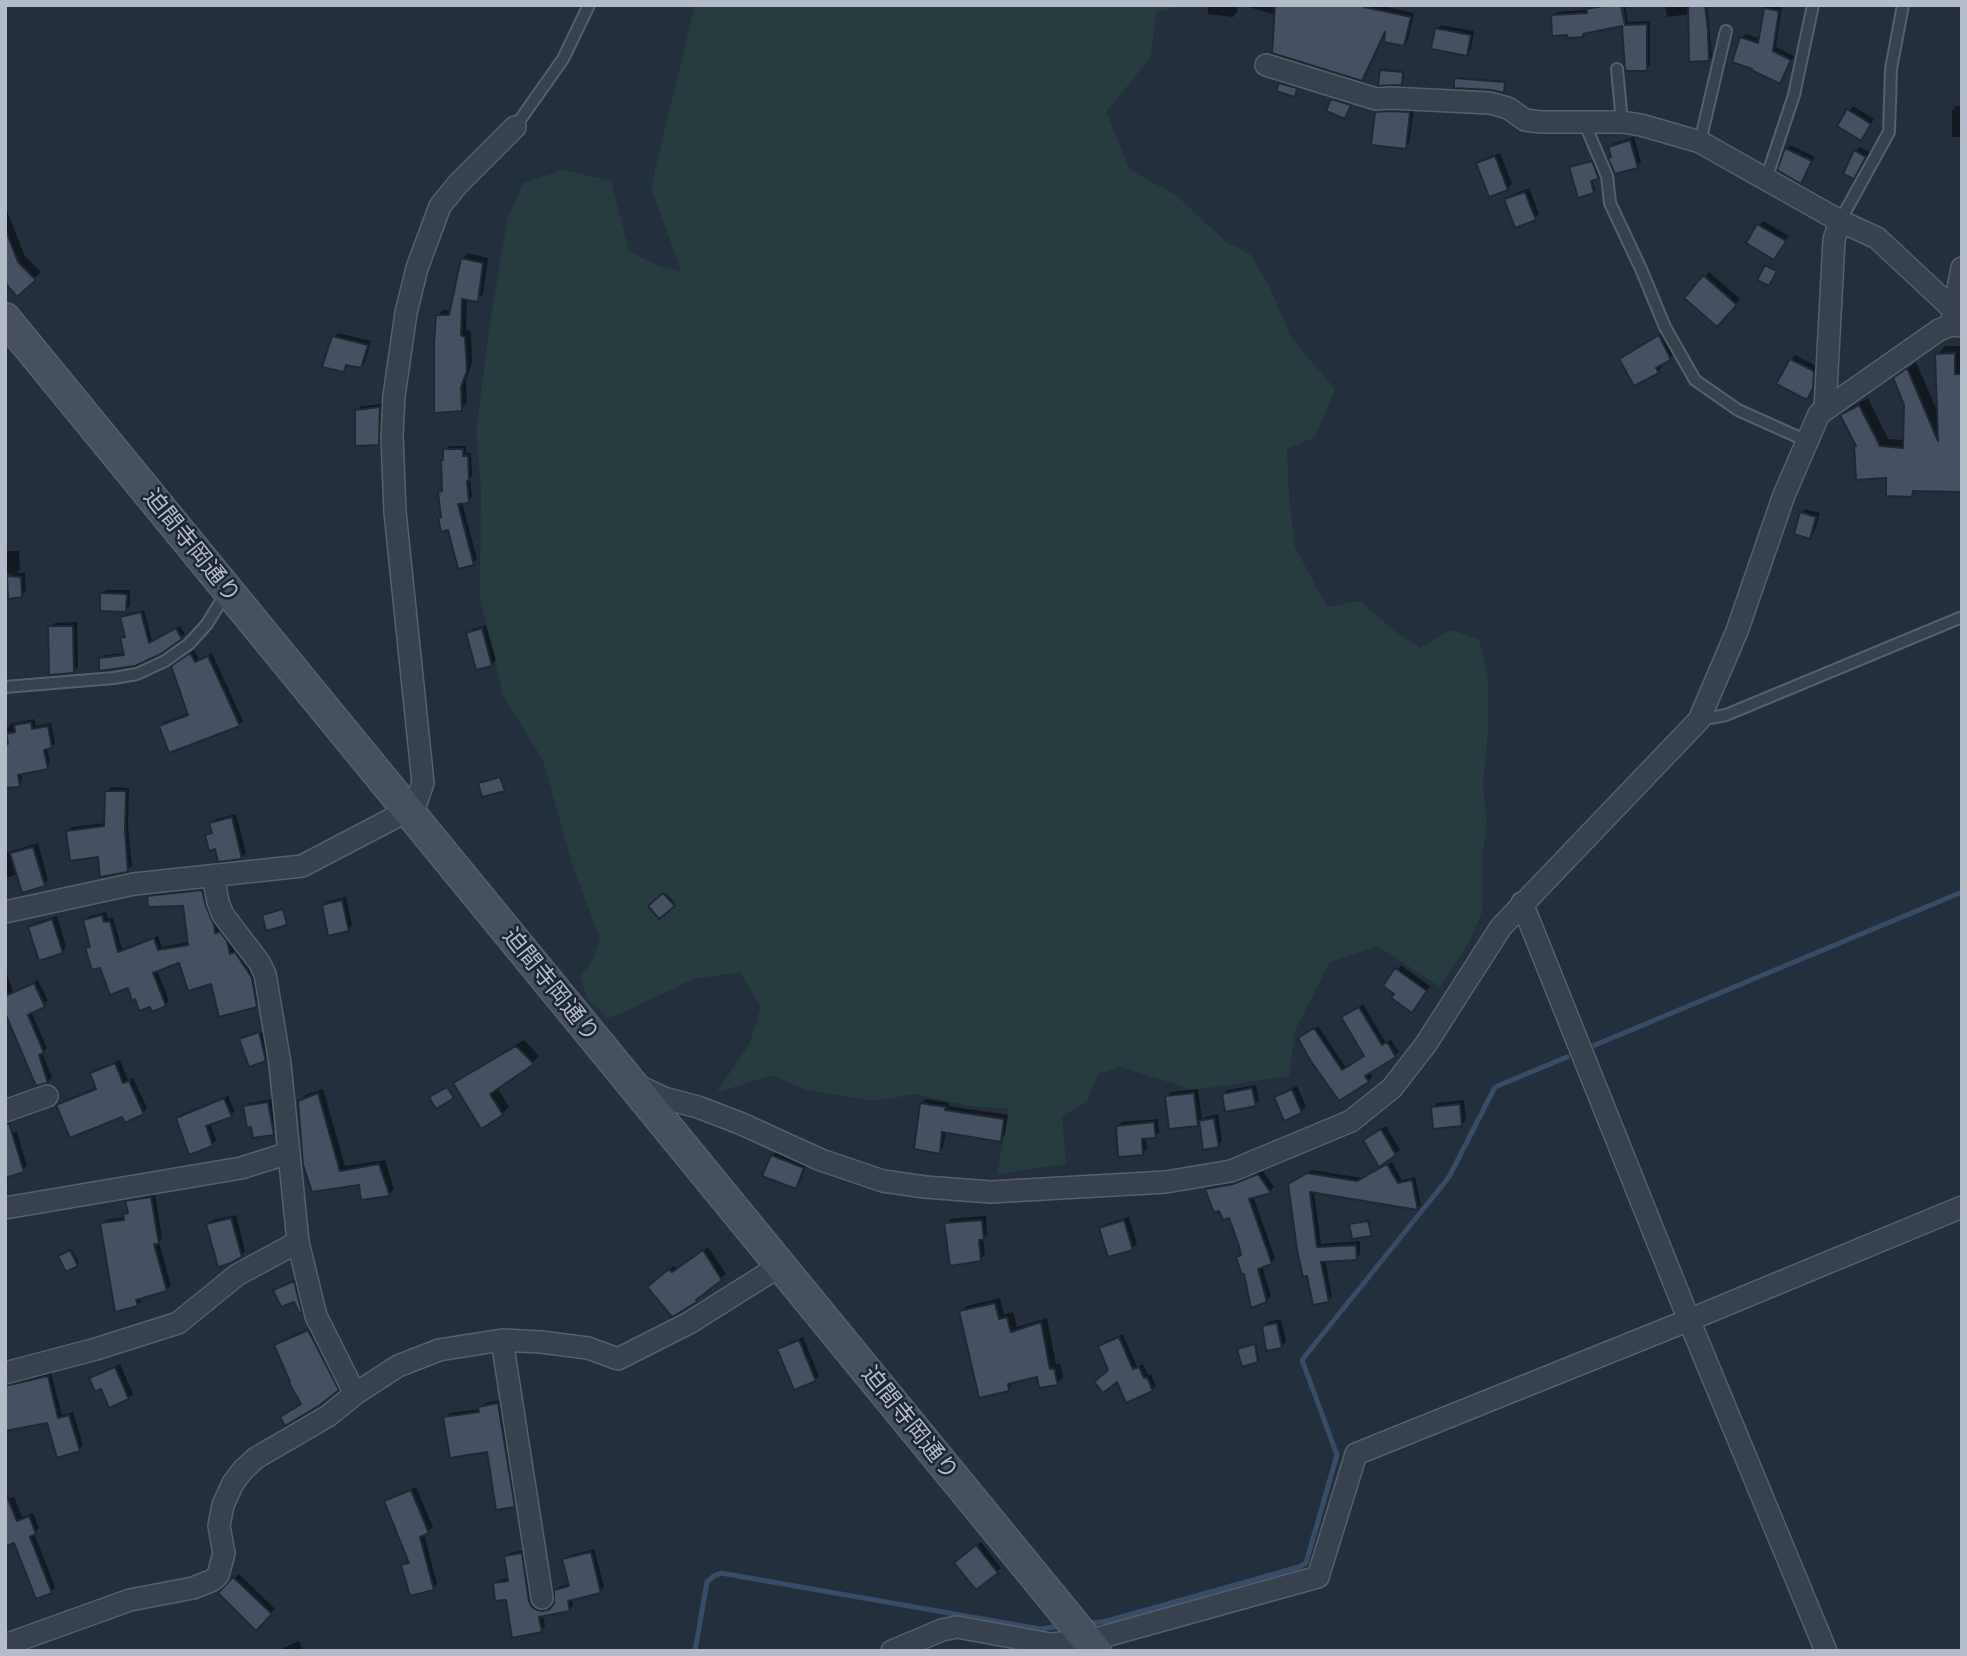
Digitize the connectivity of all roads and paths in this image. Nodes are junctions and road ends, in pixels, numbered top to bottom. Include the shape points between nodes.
1 (589, 5) edge
2 (1813, 5) edge
3 (1903, 5) edge
4 (1726, 31) dead end
5 (1266, 65) dead end
6 (1617, 69) dead end
7 (1584, 122) junction
8 (1622, 122) junction
9 (515, 127) joint
10 (1700, 142) junction
11 (1766, 179) junction
12 (1839, 221) junction
13 (1962, 268) edge
14 (5, 318) edge
15 (1956, 320) edge
16 (1825, 409) junction
17 (1807, 441) junction
18 (228, 590) junction
19 (1962, 617) edge
20 (5, 687) edge
21 (1699, 720) junction
22 (409, 810) junction
23 (213, 876) junction
24 (1522, 903) junction
25 (5, 912) edge
26 (631, 1083) junction
27 (47, 1096) dead end
28 (5, 1111) edge
29 (289, 1153) junction
30 (1962, 1207) edge
31 (5, 1208) edge
32 (298, 1242) junction
33 (781, 1265) junction
34 (1689, 1320) junction
35 (502, 1339) junction
36 (5, 1373) edge
37 (355, 1394) junction
38 (542, 1598) dead end
39 (5, 1645) edge
40 (1092, 1646) edge
41 (892, 1651) edge
42 (1826, 1651) edge

1 - 9 lane via 563,59
2 - 11 lane via 1794,95
3 - 12 lane via 1891,69 1889,132
4 - 10 lane
5 - 7 street via 1376,99 1490,103 1525,120
6 - 8 lane
7 - 8 street
7 - 17 lane via 1607,176 1610,203 1665,327 1695,380 1738,410
8 - 10 street
9 - 22 street via 440,206 406,313 394,396 395,512 423,783
10 - 11 street
11 - 12 street
12 - 15 street via 1877,238
12 - 16 street via 1834,240
13 - 15 street
14 - 18 street, 迫間寺岡通り
15 - 16 street
16 - 17 street
17 - 21 street
18 - 20 lane via 189,644 137,674
18 - 22 street, 迫間寺岡通り
19 - 21 lane via 1726,715
21 - 24 street
22 - 23 street via 302,866
22 - 26 street, 迫間寺岡通り
23 - 25 street via 134,884
23 - 29 street via 223,915 265,974
24 - 26 street via 1392,1088 1351,1121 1231,1171 1166,1182 991,1192 906,1185 821,1160
24 - 34 street
26 - 33 street, 迫間寺岡通り
27 - 28 street
29 - 31 street via 241,1168
29 - 32 street
30 - 34 street
32 - 36 street via 237,1275 178,1323
32 - 37 street via 316,1316
33 - 35 street via 689,1323 618,1359 588,1348
33 - 40 street, 迫間寺岡通り
34 - 40 street via 1356,1454 1318,1577
34 - 42 street
35 - 37 street via 439,1350 398,1366
35 - 38 street
37 - 39 street via 328,1416 256,1458 233,1483 223,1505 219,1526 224,1553 213,1580 130,1600
40 - 41 street via 1051,1644 957,1627

